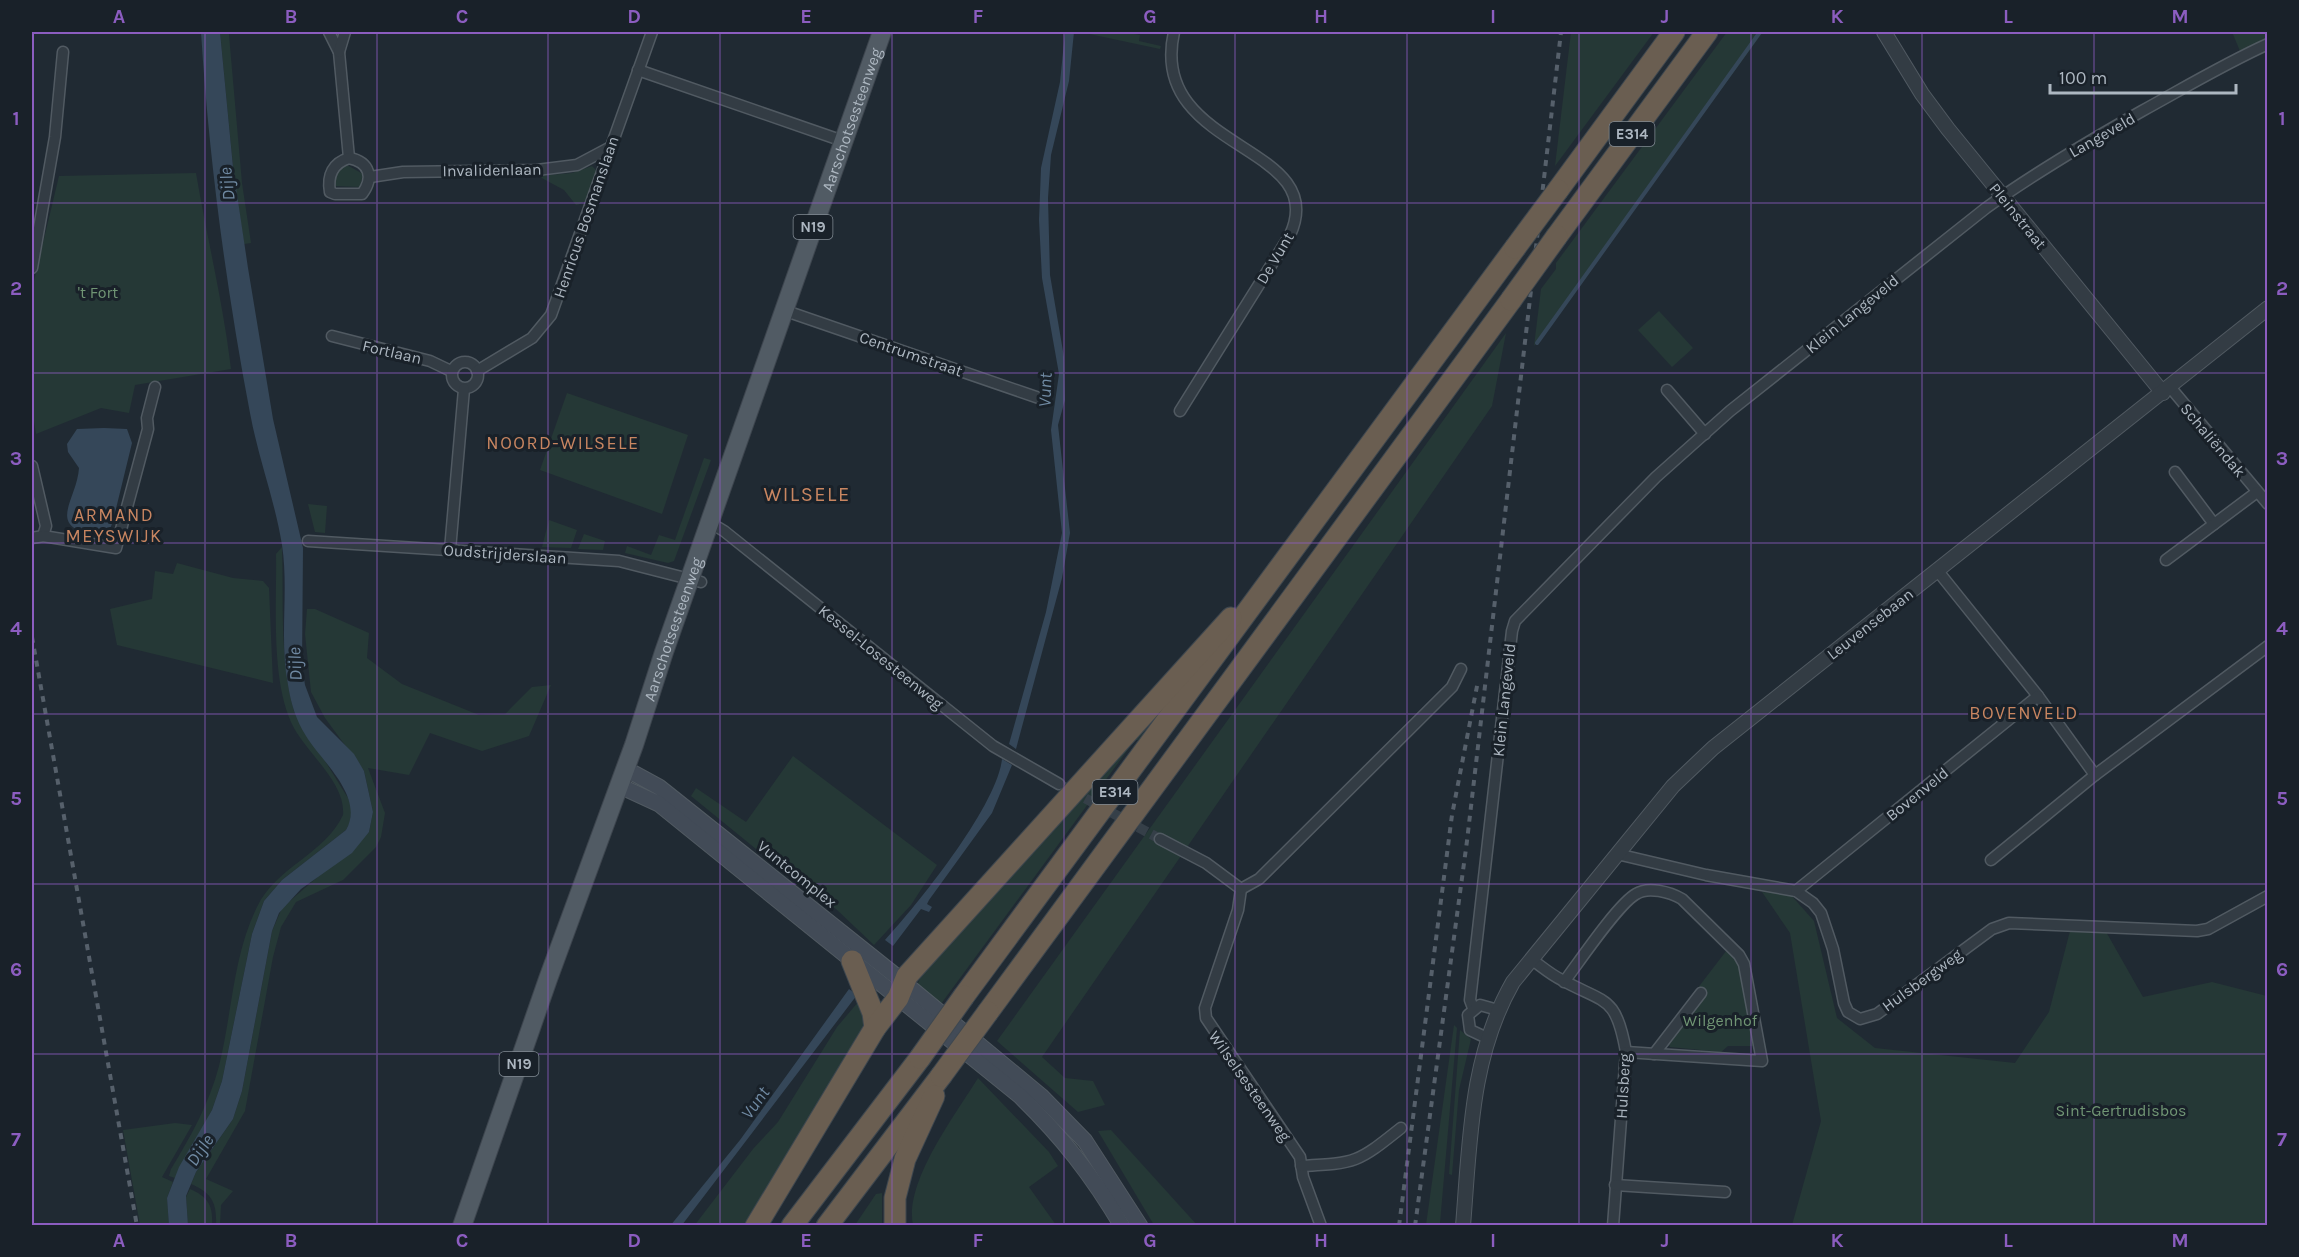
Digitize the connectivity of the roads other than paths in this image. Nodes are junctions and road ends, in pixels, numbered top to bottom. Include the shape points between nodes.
1 (329, 32) edge
2 (345, 32) edge
3 (652, 32) edge
4 (882, 32) edge
5 (1174, 32) edge
6 (1674, 32) edge
7 (1707, 32) edge
8 (1884, 32) edge
9 (2268, 44) edge
10 (63, 52) dead end
11 (339, 52) junction
12 (638, 70) junction
13 (843, 141) junction
14 (609, 148) junction
15 (349, 158) junction
16 (370, 177) junction
17 (2002, 196) junction
18 (32, 268) edge
19 (2268, 308) edge
20 (783, 310) junction
21 (332, 336) dead end
22 (451, 371) junction
23 (477, 371) junction
24 (155, 387) dead end
25 (464, 389) junction
26 (1667, 390) dead end
27 (2166, 390) junction
28 (1039, 398) dead end
29 (1180, 411) dead end
30 (1705, 434) junction
31 (32, 466) edge
32 (2175, 472) dead end
33 (2257, 492) junction
34 (2268, 504) edge
35 (709, 522) junction
36 (2214, 524) junction
37 (37, 537) edge
38 (308, 541) dead end
39 (450, 550) junction
40 (2166, 560) dead end
41 (1937, 570) junction
42 (695, 580) junction
43 (1266, 589) junction
44 (2268, 646) edge
45 (1461, 669) dead end
46 (2037, 696) junction
47 (626, 769) junction
48 (2095, 775) junction
49 (1059, 784) tunnel mouth
50 (620, 786) junction
51 (1160, 839) tunnel mouth
52 (1617, 854) junction
53 (1991, 860) dead end
54 (1241, 889) junction
55 (1796, 891) junction
56 (2268, 896) edge
57 (1531, 959) junction
58 (852, 961) junction
59 (1564, 982) junction
60 (1701, 993) dead end
61 (895, 1006) junction
62 (1473, 1008) junction
63 (1498, 1010) junction
64 (942, 1013) junction
65 (1487, 1038) junction
66 (1626, 1052) junction
67 (1654, 1054) junction
68 (941, 1076) junction
69 (1401, 1128) dead end
70 (1301, 1166) junction
71 (1615, 1185) junction
72 (1725, 1192) dead end
73 (462, 1226) edge
74 (756, 1226) edge
75 (792, 1226) edge
76 (827, 1226) edge
77 (895, 1226) edge
78 (1122, 1226) edge
79 (1140, 1226) edge
80 (1321, 1226) edge
81 (1463, 1226) edge
82 (1613, 1226) edge

1 - 11 street
2 - 11 street
3 - 12 street, Henricus Bosmanslaan
4 - 13 main road, Aarschotsesteenweg / N19
5 - 29 street, De Vunt via 1170,58 1182,98 1211,125 1274,168 1292,188 1298,213 1290,235
6 - 43 highway, E314, bridge
7 - 68 highway, E314, bridge
8 - 17 street, Pleinstraat via 1922,94
9 - 17 street, Langeveld via 2115,127
10 - 18 street via 55,137
11 - 15 street
12 - 13 street
12 - 14 street, Henricus Bosmanslaan
13 - 20 main road, Aarschotsesteenweg / N19
14 - 16 street, Invalidenlaan via 577,165 547,169 403,172
14 - 23 street, Henricus Bosmanslaan via 551,315 532,338
15 - 16 street via 367,167
15 - 16 street via 331,173 330,192 362,194
17 - 27 street, Pleinstraat
17 - 30 street, Klein Langeveld
19 - 27 street, Leuvensebaan
20 - 28 street, Centrumstraat
20 - 35 main road, Aarschotsesteenweg / N19
21 - 22 street, Fortlaan via 430,361
22 - 23 street via 463,362 472,364
22 - 25 street via 453,382
23 - 25 street, Henricus Bosmanslaan via 475,383
24 - 37 street via 116,549
25 - 39 street
26 - 30 street
27 - 33 street, Schaliëndak
27 - 41 street, Leuvensebaan
30 - 62 street, Klein Langeveld via 1656,477 1513,626 1470,1000
31 - 37 street via 46,526
32 - 36 street
33 - 34 street, Schaliëndak
33 - 36 street, Schaliëndak
35 - 42 main road, Aarschotsesteenweg / N19
35 - 49 street, Kessel-Losesteenweg via 993,746
36 - 40 street, Schaliëndak
38 - 39 street, Oudstrijderslaan
39 - 42 street, Oudstrijderslaan via 619,561
41 - 46 street
41 - 52 street, Leuvensebaan via 1713,748 1673,786
42 - 47 main road, Aarschotsesteenweg / N19
43 - 61 highway via 1220,628 907,976
43 - 75 highway, E314, bridge
44 - 48 street
45 - 54 street via 1452,687 1259,879
46 - 48 street
46 - 55 street, Bovenveld
47 - 50 main road, Aarschotsesteenweg / N19
47 - 61 main road, Vuntcomplex via 659,787
48 - 53 street
50 - 58 main road, Vuntcomplex via 659,804
50 - 73 main road, Aarschotsesteenweg / N19
51 - 54 street via 1206,863
52 - 55 street
52 - 57 street, Leuvensebaan
54 - 70 street, Wilselsesteenweg via 1238,910 1205,1008 1206,1018 1300,1157
55 - 56 street, Hulsbergweg via 1821,913 1844,1003 1848,1012 1860,1018 1877,1014 1992,929 2008,923 2197,931 2208,929
57 - 59 street, Hulsberg
57 - 63 street, Leuvensebaan
58 - 61 main road, Vuntcomplex
58 - 61 highway via 873,1012
59 - 66 street, Hulsberg via 1589,992 1616,1014
59 - 67 street via 1637,893 1654,891 1682,899 1744,964 1762,1061
60 - 67 street
61 - 64 main road, Vuntcomplex
61 - 64 main road, Vuntcomplex
61 - 74 highway
61 - 78 main road, Vuntcomplex via 1020,1096 1057,1132 1089,1173
62 - 63 street via 1488,1005
62 - 65 street, Klein Langeveld via 1467,1019 1470,1030
63 - 65 street
64 - 79 main road, Vuntcomplex via 1073,1128 1112,1179
65 - 81 street via 1474,1094
66 - 67 street
66 - 71 street, Hulsberg
68 - 76 highway, E314
68 - 77 highway via 931,1108 905,1159 895,1198
69 - 70 street via 1357,1161
70 - 80 street, Wilselsesteenweg
71 - 72 street
71 - 82 street, Hulsberg

